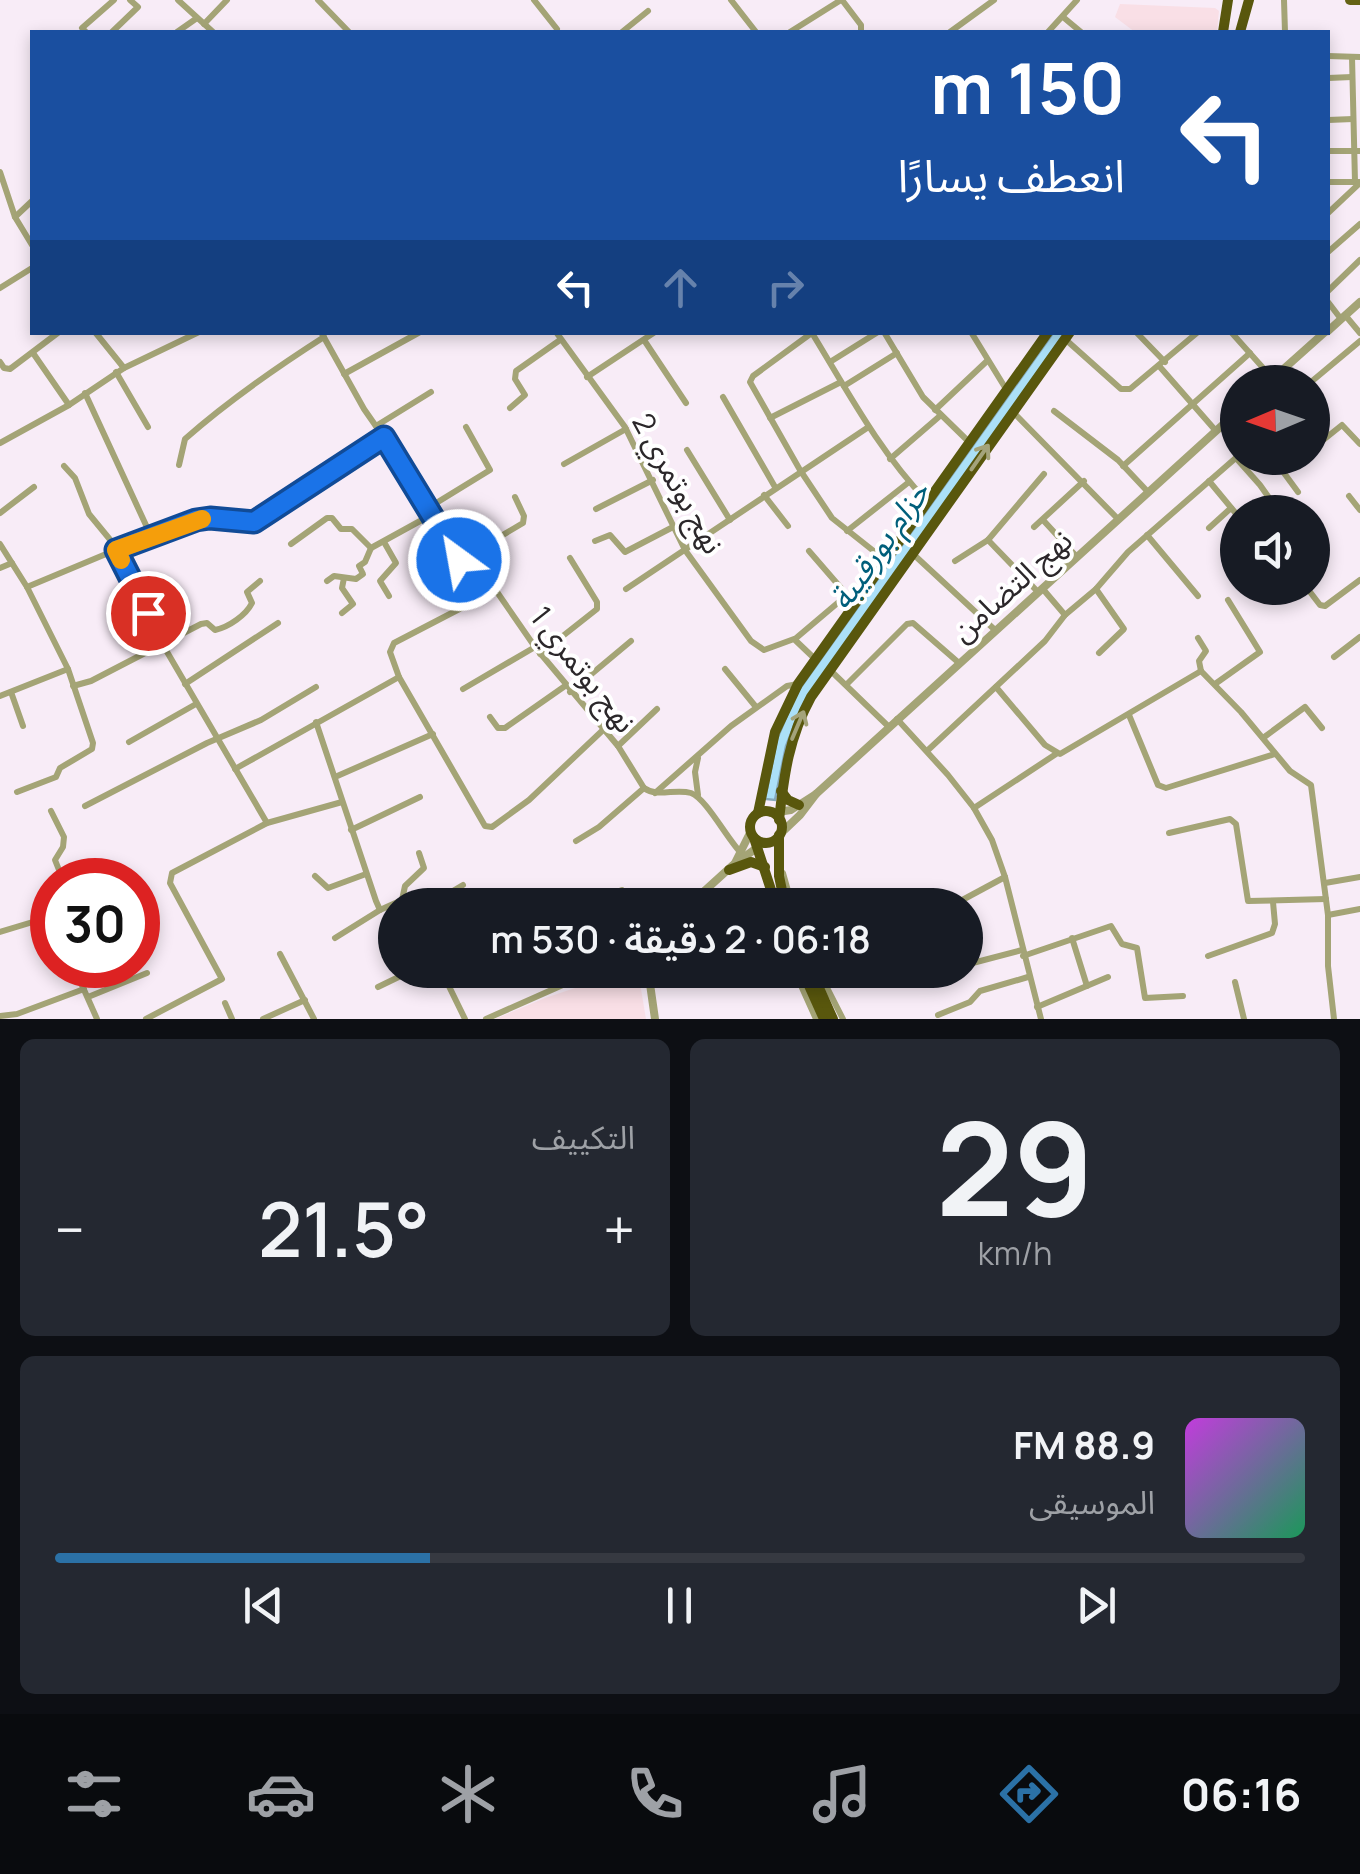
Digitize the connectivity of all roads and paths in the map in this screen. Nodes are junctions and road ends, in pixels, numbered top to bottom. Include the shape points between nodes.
1 (114, 0) edge
2 (130, 0) edge
3 (178, 0) edge
4 (227, 0) edge
5 (318, 0) edge
6 (534, 0) edge
7 (730, 0) edge
8 (842, 0) edge
9 (994, 0) edge
10 (1077, 0) edge
11 (1213, 0) edge
12 (1228, 0) edge
13 (1249, 0) edge
14 (1284, 0) edge
15 (1350, 0) edge
16 (1360, 0) edge
17 (648, 11) dead end
18 (1063, 16) junction
19 (1224, 16) junction
20 (200, 21) junction
21 (557, 29) dead end
22 (84, 30) edge
23 (114, 30) edge
24 (181, 30) edge
25 (211, 30) edge
26 (347, 30) edge
27 (624, 30) edge
28 (754, 30) edge
29 (793, 30) edge
30 (861, 30) edge
31 (953, 30) edge
32 (1050, 30) edge
33 (1078, 30) edge
34 (1223, 30) edge
35 (1241, 30) edge
36 (1285, 30) edge
37 (1330, 56) edge
38 (1356, 57) edge
39 (1352, 77) junction
40 (1330, 78) edge
41 (1330, 120) edge
42 (1353, 120) junction
43 (1330, 151) edge
44 (1357, 151) edge
45 (0, 172) edge
46 (1330, 182) edge
47 (1358, 182) edge
48 (30, 203) edge
49 (1330, 211) edge
50 (15, 216) junction
51 (1360, 224) edge
52 (30, 242) edge
53 (1330, 250) edge
54 (1360, 260) edge
55 (30, 269) edge
56 (0, 288) edge
57 (1330, 289) edge
58 (1360, 302) edge
59 (1330, 304) edge
60 (1343, 317) junction
61 (1330, 328) edge
62 (1360, 333) edge
63 (55, 335) edge
64 (97, 335) edge
65 (193, 335) edge
66 (323, 335) edge
67 (415, 335) edge
68 (648, 335) edge
69 (809, 335) edge
70 (813, 335) edge
71 (876, 335) edge
72 (883, 335) edge
73 (973, 335) edge
74 (1046, 335) edge
75 (1138, 335) edge
76 (1195, 335) edge
77 (1234, 335) edge
78 (1323, 335) edge
79 (558, 336) edge
80 (1068, 336) edge
81 (1360, 342) edge
82 (33, 353) junction
83 (1250, 353) junction
84 (897, 354) junction
85 (987, 361) junction
86 (0, 362) edge
87 (830, 362) junction
88 (1162, 364) junction
89 (1259, 365) edge
90 (1289, 365) edge
91 (1330, 366) edge
92 (120, 370) junction
93 (344, 374) junction
94 (587, 377) junction
95 (843, 384) junction
96 (1007, 390) junction
97 (85, 392) junction
98 (432, 392) dead end
99 (723, 396) dead end
100 (686, 403) dead end
101 (69, 404) junction
102 (1192, 404) junction
103 (510, 408) dead end
104 (1054, 411) dead end
105 (1012, 412) junction
106 (938, 413) junction
107 (770, 418) junction
108 (376, 426) junction
109 (148, 427) dead end
110 (466, 427) dead end
111 (867, 428) junction
112 (1220, 428) edge
113 (626, 429) junction
114 (1216, 431) junction
115 (1330, 435) edge
116 (384, 437) junction
117 (969, 442) junction
118 (0, 444) edge
119 (1360, 444) edge
120 (688, 450) dead end
121 (890, 459) junction
122 (564, 464) dead end
123 (64, 466) dead end
124 (179, 466) dead end
125 (1124, 466) junction
126 (800, 470) junction
127 (1220, 472) edge
128 (1044, 474) dead end
129 (1252, 475) edge
130 (1286, 475) edge
131 (653, 480) junction
132 (1084, 481) junction
133 (909, 482) junction
134 (1209, 482) junction
135 (34, 486) dead end
136 (775, 487) junction
137 (1148, 492) junction
138 (1298, 492) dead end
139 (1220, 495) edge
140 (1267, 495) edge
141 (764, 496) junction
142 (1349, 496) dead end
143 (515, 497) dead end
144 (927, 501) junction
145 (596, 509) dead end
146 (1360, 510) edge
147 (430, 511) junction
148 (0, 513) edge
149 (1220, 518) edge
150 (1118, 519) junction
151 (730, 520) junction
152 (1044, 520) junction
153 (788, 526) dead end
154 (674, 527) junction
155 (1034, 527) dead end
156 (1210, 528) dead end
157 (848, 531) junction
158 (1147, 535) junction
159 (151, 536) junction
160 (988, 540) junction
161 (595, 541) dead end
162 (384, 542) junction
163 (0, 544) edge
164 (292, 544) dead end
165 (371, 548) junction
166 (116, 550) junction
167 (686, 550) junction
168 (809, 551) dead end
169 (912, 553) junction
170 (1077, 557) junction
171 (570, 558) dead end
172 (885, 560) junction
173 (954, 561) dead end
174 (12, 563) junction
175 (0, 568) edge
176 (475, 568) junction
177 (344, 578) junction
178 (327, 580) dead end
179 (1360, 580) edge
180 (260, 581) dead end
181 (27, 587) junction
182 (1096, 589) junction
183 (497, 590) junction
184 (626, 590) dead end
185 (1040, 590) junction
186 (389, 596) dead end
187 (1198, 596) dead end
188 (850, 599) junction
189 (1330, 603) edge
190 (1231, 605) edge
191 (342, 613) dead end
192 (1066, 615) junction
193 (278, 622) dead end
194 (996, 630) junction
195 (1360, 637) edge
196 (1198, 638) dead end
197 (794, 640) junction
198 (631, 641) dead end
199 (163, 645) junction
200 (537, 651) junction
201 (1098, 653) dead end
202 (815, 658) junction
203 (1334, 658) dead end
204 (959, 663) junction
205 (68, 669) junction
206 (724, 669) dead end
207 (828, 669) junction
208 (1201, 671) junction
209 (399, 677) junction
210 (185, 684) junction
211 (798, 684) junction
212 (1216, 684) junction
213 (73, 686) junction
214 (846, 686) junction
215 (316, 687) dead end
216 (996, 688) junction
217 (568, 689) junction
218 (463, 690) dead end
219 (11, 692) junction
220 (0, 696) edge
221 (196, 704) junction
222 (756, 707) junction
223 (657, 709) dead end
224 (1129, 715) junction
225 (490, 717) dead end
226 (897, 719) junction
227 (316, 722) junction
228 (23, 726) dead end
229 (888, 726) junction
230 (1322, 728) dead end
231 (603, 730) junction
232 (433, 734) junction
233 (1263, 738) junction
234 (216, 740) junction
235 (129, 742) dead end
236 (618, 746) junction
237 (927, 751) junction
238 (1056, 754) junction
239 (1276, 754) junction
240 (699, 755) junction
241 (236, 770) junction
242 (335, 778) junction
243 (644, 788) junction
244 (781, 791) junction
245 (17, 792) dead end
246 (655, 793) junction
247 (816, 794) junction
248 (698, 796) junction
249 (420, 797) dead end
250 (342, 802) junction
251 (799, 805) junction
252 (85, 806) dead end
253 (974, 808) junction
254 (51, 811) dead end
255 (758, 813) junction
256 (777, 815) junction
257 (267, 823) junction
258 (352, 830) junction
259 (1169, 833) dead end
260 (779, 835) junction
261 (757, 840) junction
262 (576, 841) dead end
263 (419, 853) dead end
264 (745, 857) junction
265 (56, 858) edge
266 (778, 859) junction
267 (731, 868) joint
268 (768, 873) junction
269 (366, 874) junction
270 (315, 876) dead end
271 (1005, 877) junction
272 (1360, 877) edge
273 (1325, 883) junction
274 (464, 885) dead end
275 (405, 888) edge
276 (459, 888) edge
277 (708, 888) edge
278 (770, 888) edge
279 (782, 888) edge
280 (787, 888) edge
281 (983, 889) edge
282 (1326, 898) junction
283 (1273, 902) junction
284 (378, 905) edge
285 (1360, 908) edge
286 (378, 911) edge
287 (1328, 915) junction
288 (30, 923) edge
289 (0, 932) edge
290 (336, 938) dead end
291 (1072, 938) junction
292 (1022, 953) junction
293 (280, 954) dead end
294 (1208, 956) dead end
295 (983, 961) edge
296 (1028, 977) junction
297 (1108, 977) dead end
298 (1235, 982) dead end
299 (1087, 986) junction
300 (84, 988) joint
301 (112, 988) edge
302 (449, 988) edge
303 (556, 988) edge
304 (651, 988) edge
305 (802, 988) edge
306 (810, 988) edge
307 (821, 988) edge
308 (827, 988) edge
309 (1182, 996) dead end
310 (88, 998) junction
311 (305, 1000) junction
312 (225, 1003) dead end
313 (1037, 1008) junction
314 (938, 1014) dead end
315 (0, 1016) edge
316 (97, 1019) edge
317 (146, 1019) edge
318 (232, 1019) edge
319 (262, 1019) edge
320 (314, 1019) edge
321 (465, 1019) edge
322 (486, 1019) edge
323 (655, 1019) edge
324 (816, 1019) edge
325 (824, 1019) edge
326 (833, 1019) edge
327 (843, 1019) edge
328 (1040, 1019) edge
329 (1244, 1019) edge
330 (1334, 1019) edge

1 - 22 street
2 - 23 street via 138,7
3 - 20 street
4 - 20 street
5 - 26 street
6 - 21 street
7 - 28 street
8 - 29 street
8 - 30 street
9 - 31 street
10 - 18 street
11 - 19 highway
12 - 19 highway
13 - 35 highway
14 - 36 street
15 - 16 main road
17 - 27 street
18 - 32 street
18 - 33 street
19 - 34 highway
20 - 24 street
20 - 25 street
37 - 38 street
38 - 39 street
39 - 40 street
39 - 42 street
41 - 42 street
42 - 44 street
43 - 44 street
44 - 47 street
45 - 50 street
46 - 47 street
47 - 49 street
48 - 50 street
50 - 52 street
51 - 53 street
54 - 57 street
55 - 56 street
58 - 60 street
59 - 60 street
60 - 61 street
60 - 62 street
63 - 82 street
64 - 92 street
65 - 92 street
66 - 93 street, نهج بوتمري 1
66 - 124 street via 184,439
67 - 93 street
68 - 94 street
68 - 100 street
69 - 107 street via 750,379
70 - 87 street
71 - 87 street
72 - 84 street
73 - 85 street
74 - 96 highway
75 - 88 street
76 - 88 street
77 - 83 street
78 - 90 street
79 - 94 street, نهج بوتمري 2
79 - 103 street via 518,368 514,376 525,394
80 - 88 street via 1122,389 1135,388
80 - 105 highway
81 - 91 street
82 - 86 street via 10,369
82 - 101 street
83 - 89 street
83 - 102 street
84 - 95 street
84 - 106 street
85 - 96 street
85 - 106 street
87 - 95 street
88 - 102 street
92 - 97 street
92 - 109 street
93 - 108 street, نهج بوتمري 1
94 - 113 street, نهج بوتمري 2
95 - 107 street
95 - 111 street
96 - 117 highway
97 - 101 street
97 - 159 street
98 - 108 street
99 - 136 street
101 - 118 street
102 - 114 street
102 - 125 street
104 - 125 street
105 - 132 street
169 -> 105 highway
106 - 117 street
106 - 121 street
107 - 126 street
108 - 116 street, نهج بوتمري 1
110 - 147 street via 490,470
111 - 121 street
111 - 126 street
112 - 114 street, نهج التضامن
113 - 122 street
113 - 131 street, نهج بوتمري 2
114 - 137 street, نهج التضامن
115 - 119 street via 1342,425
116 - 147 street, نهج بوتمري 1
116 - 159 street via 254,522 210,518
117 - 144 highway
120 - 151 street
121 - 133 street
123 - 166 street
125 - 137 street
126 - 136 street
126 - 157 street
127 - 134 street
128 - 160 street
129 - 140 street
130 - 138 street
131 - 145 street
131 - 154 street, نهج بوتمري 2
132 - 150 street
132 - 152 street
133 - 144 street
133 - 157 street
134 - 139 street
134 - 158 street
135 - 148 street
136 - 141 street
137 - 150 street, نهج التضامن
141 - 151 street
141 - 153 street
142 - 146 street
143 - 176 street via 524,523 479,549
144 - 172 highway
147 - 162 street
147 - 176 street, نهج بوتمري 1 via 455,556
149 - 156 street
150 - 170 street, نهج التضامن
151 - 167 street
152 - 155 street
152 - 170 street
154 - 161 street via 625,552 609,534
154 - 167 street, نهج بوتمري 2
157 - 172 street
158 - 182 street
158 - 187 street
159 - 166 street
160 - 173 street
160 - 185 street
162 - 165 street
162 - 186 street via 396,563 380,581
163 - 174 street
164 - 165 street via 332,518
165 - 177 street via 359,566 363,574
166 - 181 street
166 - 199 street
167 - 184 street
167 - 197 street, نهج بوتمري 2 via 758,648
168 - 188 street
169 - 194 street
169 - 207 highway
170 - 185 street, نهج التضامن
171 - 200 street via 597,608
172 - 188 highway
174 - 175 street
174 - 181 street
176 - 183 street, نهج بوتمري 1
177 - 178 street
177 - 191 street via 342,588 353,604
179 - 189 street
180 - 199 street via 247,592 249,610 228,625 217,630 201,624
181 - 205 street
182 - 192 street
182 - 201 street via 1124,629
183 - 200 street, نهج بوتمري 1
183 - 209 street via 394,643 390,659
185 - 192 street
185 - 194 street, نهج التضامن
188 - 197 street
188 - 202 highway
190 - 212 street via 1260,652
192 - 216 street
193 - 210 street
194 - 204 street, نهج التضامن
195 - 203 street
196 - 208 street via 1206,650
197 - 202 street
198 - 217 street
199 - 210 street
199 - 213 street
200 - 217 street, نهج بوتمري 1
200 - 218 street
202 - 211 highway
204 - 214 street via 907,624
204 - 226 street, نهج التضامن
205 - 213 street
205 - 219 street
206 - 222 street
207 - 214 street
244 -> 207 highway via 794,733
208 - 212 street
208 - 224 street
209 - 227 street
209 - 232 street
210 - 221 street
211 - 222 street
211 - 255 highway via 775,732
212 - 233 street
213 - 245 street via 92,749 56,777
214 - 229 street
215 - 234 street
216 - 237 street
216 - 238 street
217 - 225 street via 504,728
217 - 231 street, نهج بوتمري 1
219 - 220 street
219 - 228 street
221 - 234 street
221 - 235 street
222 - 240 street
223 - 236 street
224 - 238 street
224 - 239 street via 1158,785 1166,788
226 - 229 street, نهج التضامن
226 - 237 street
227 - 241 street
227 - 242 street
229 - 247 street, نهج التضامن
230 - 233 street via 1305,706
231 - 232 street via 492,827 485,826
231 - 236 street, نهج بوتمري 1
232 - 242 street
233 - 239 street
234 - 241 street
234 - 252 street
236 - 243 street, نهج بوتمري 1
237 - 253 street
238 - 253 street
239 - 273 street via 1311,785
240 - 246 street
240 - 248 street
241 - 257 street
242 - 250 street
243 - 246 street
243 - 262 street
244 - 251 highway
244 - 256 highway
246 - 248 street
247 - 251 street, نهج التضامن
247 - 260 street, نهج التضامن
248 - 264 street
249 - 258 street
250 - 257 street
250 - 258 street
251 - 256 street, نهج التضامن
253 - 271 street
254 - 265 street via 64,837
255 - 256 highway
255 - 261 highway via 751,821
256 - 260 highway
257 - 317 street via 171,875 222,979
258 - 269 street
259 - 283 street via 1230,819 1248,901
260 - 261 highway
260 - 266 highway
261 - 264 street
261 - 264 street
261 - 268 highway
263 - 275 street via 424,868
264 - 267 highway
264 - 268 highway
266 - 279 highway
266 - 280 street
267 - 277 street
268 - 278 highway
269 - 270 street via 328,888
269 - 284 street
271 - 281 street
271 - 292 street
272 - 273 street
273 - 282 street
274 - 276 street
282 - 283 street
282 - 287 street
283 - 294 street via 1272,932
285 - 287 street
286 - 290 street
287 - 330 street
288 - 289 street
291 - 292 street
291 - 299 street
291 - 309 street via 1113,927 1122,944 1137,948 1145,998
292 - 295 street
292 - 296 street
293 - 311 street
296 - 313 street
296 - 314 street via 980,990 970,1002
297 - 299 street
298 - 329 street
299 - 313 street
300 - 310 street
300 - 315 street
301 - 310 street
302 - 321 street
303 - 322 street
304 - 323 street
305 - 324 street
306 - 325 highway
307 - 326 highway
308 - 327 street
310 - 316 street
311 - 319 street
311 - 320 street
312 - 318 street
313 - 328 street

